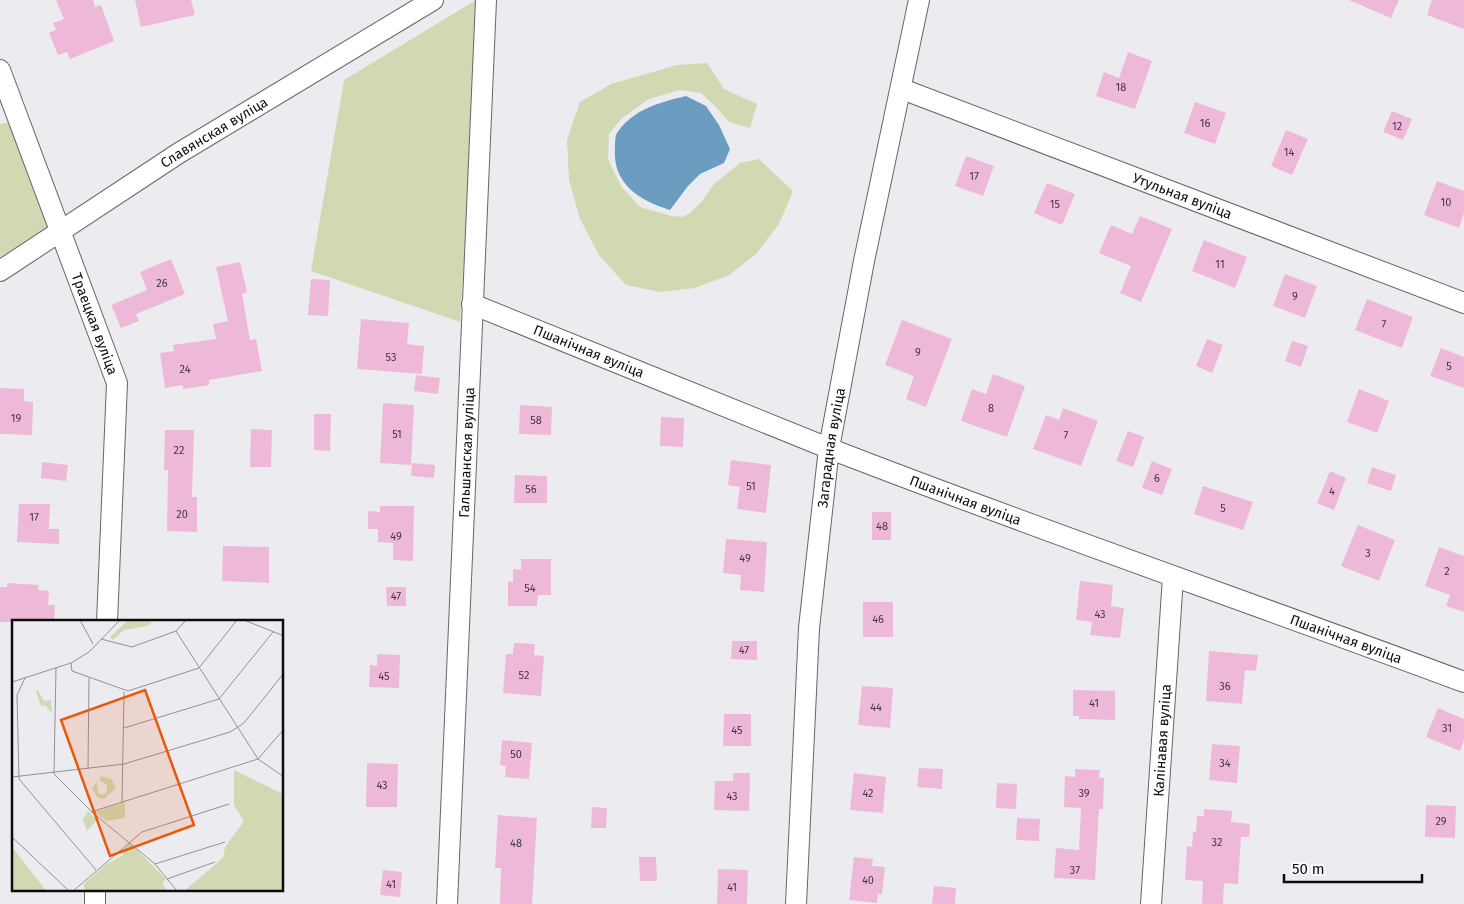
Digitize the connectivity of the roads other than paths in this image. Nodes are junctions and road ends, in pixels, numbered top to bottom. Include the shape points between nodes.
1 (433, 0) edge
2 (486, 0) edge
3 (919, 0) edge
4 (0, 70) edge
5 (902, 89) junction
6 (61, 230) junction
7 (0, 271) edge
8 (1464, 303) edge
9 (472, 304) junction
10 (829, 448) junction
11 (1173, 577) junction
12 (107, 620) edge
13 (1464, 682) edge
14 (447, 904) edge
15 (796, 904) edge
16 (1151, 904) edge

1 - 6 street, Славянская вуліца via 179,153
2 - 9 street, Гальшанская вуліца
3 - 5 street, Загарадная вуліца
4 - 6 street, Траецкая вуліца
5 - 8 street, Утульная вуліца
5 - 10 street, Загарадная вуліца via 864,261
6 - 7 street, Славянская вуліца
6 - 12 street, Траецкая вуліца via 117,383
9 - 10 street, Пшанічная вуліца
9 - 14 street, Гальшанская вуліца
10 - 11 street, Пшанічная вуліца
10 - 15 street, Загарадная вуліца via 809,628
11 - 13 street, Пшанічная вуліца
11 - 16 street, Калінавая вуліца

